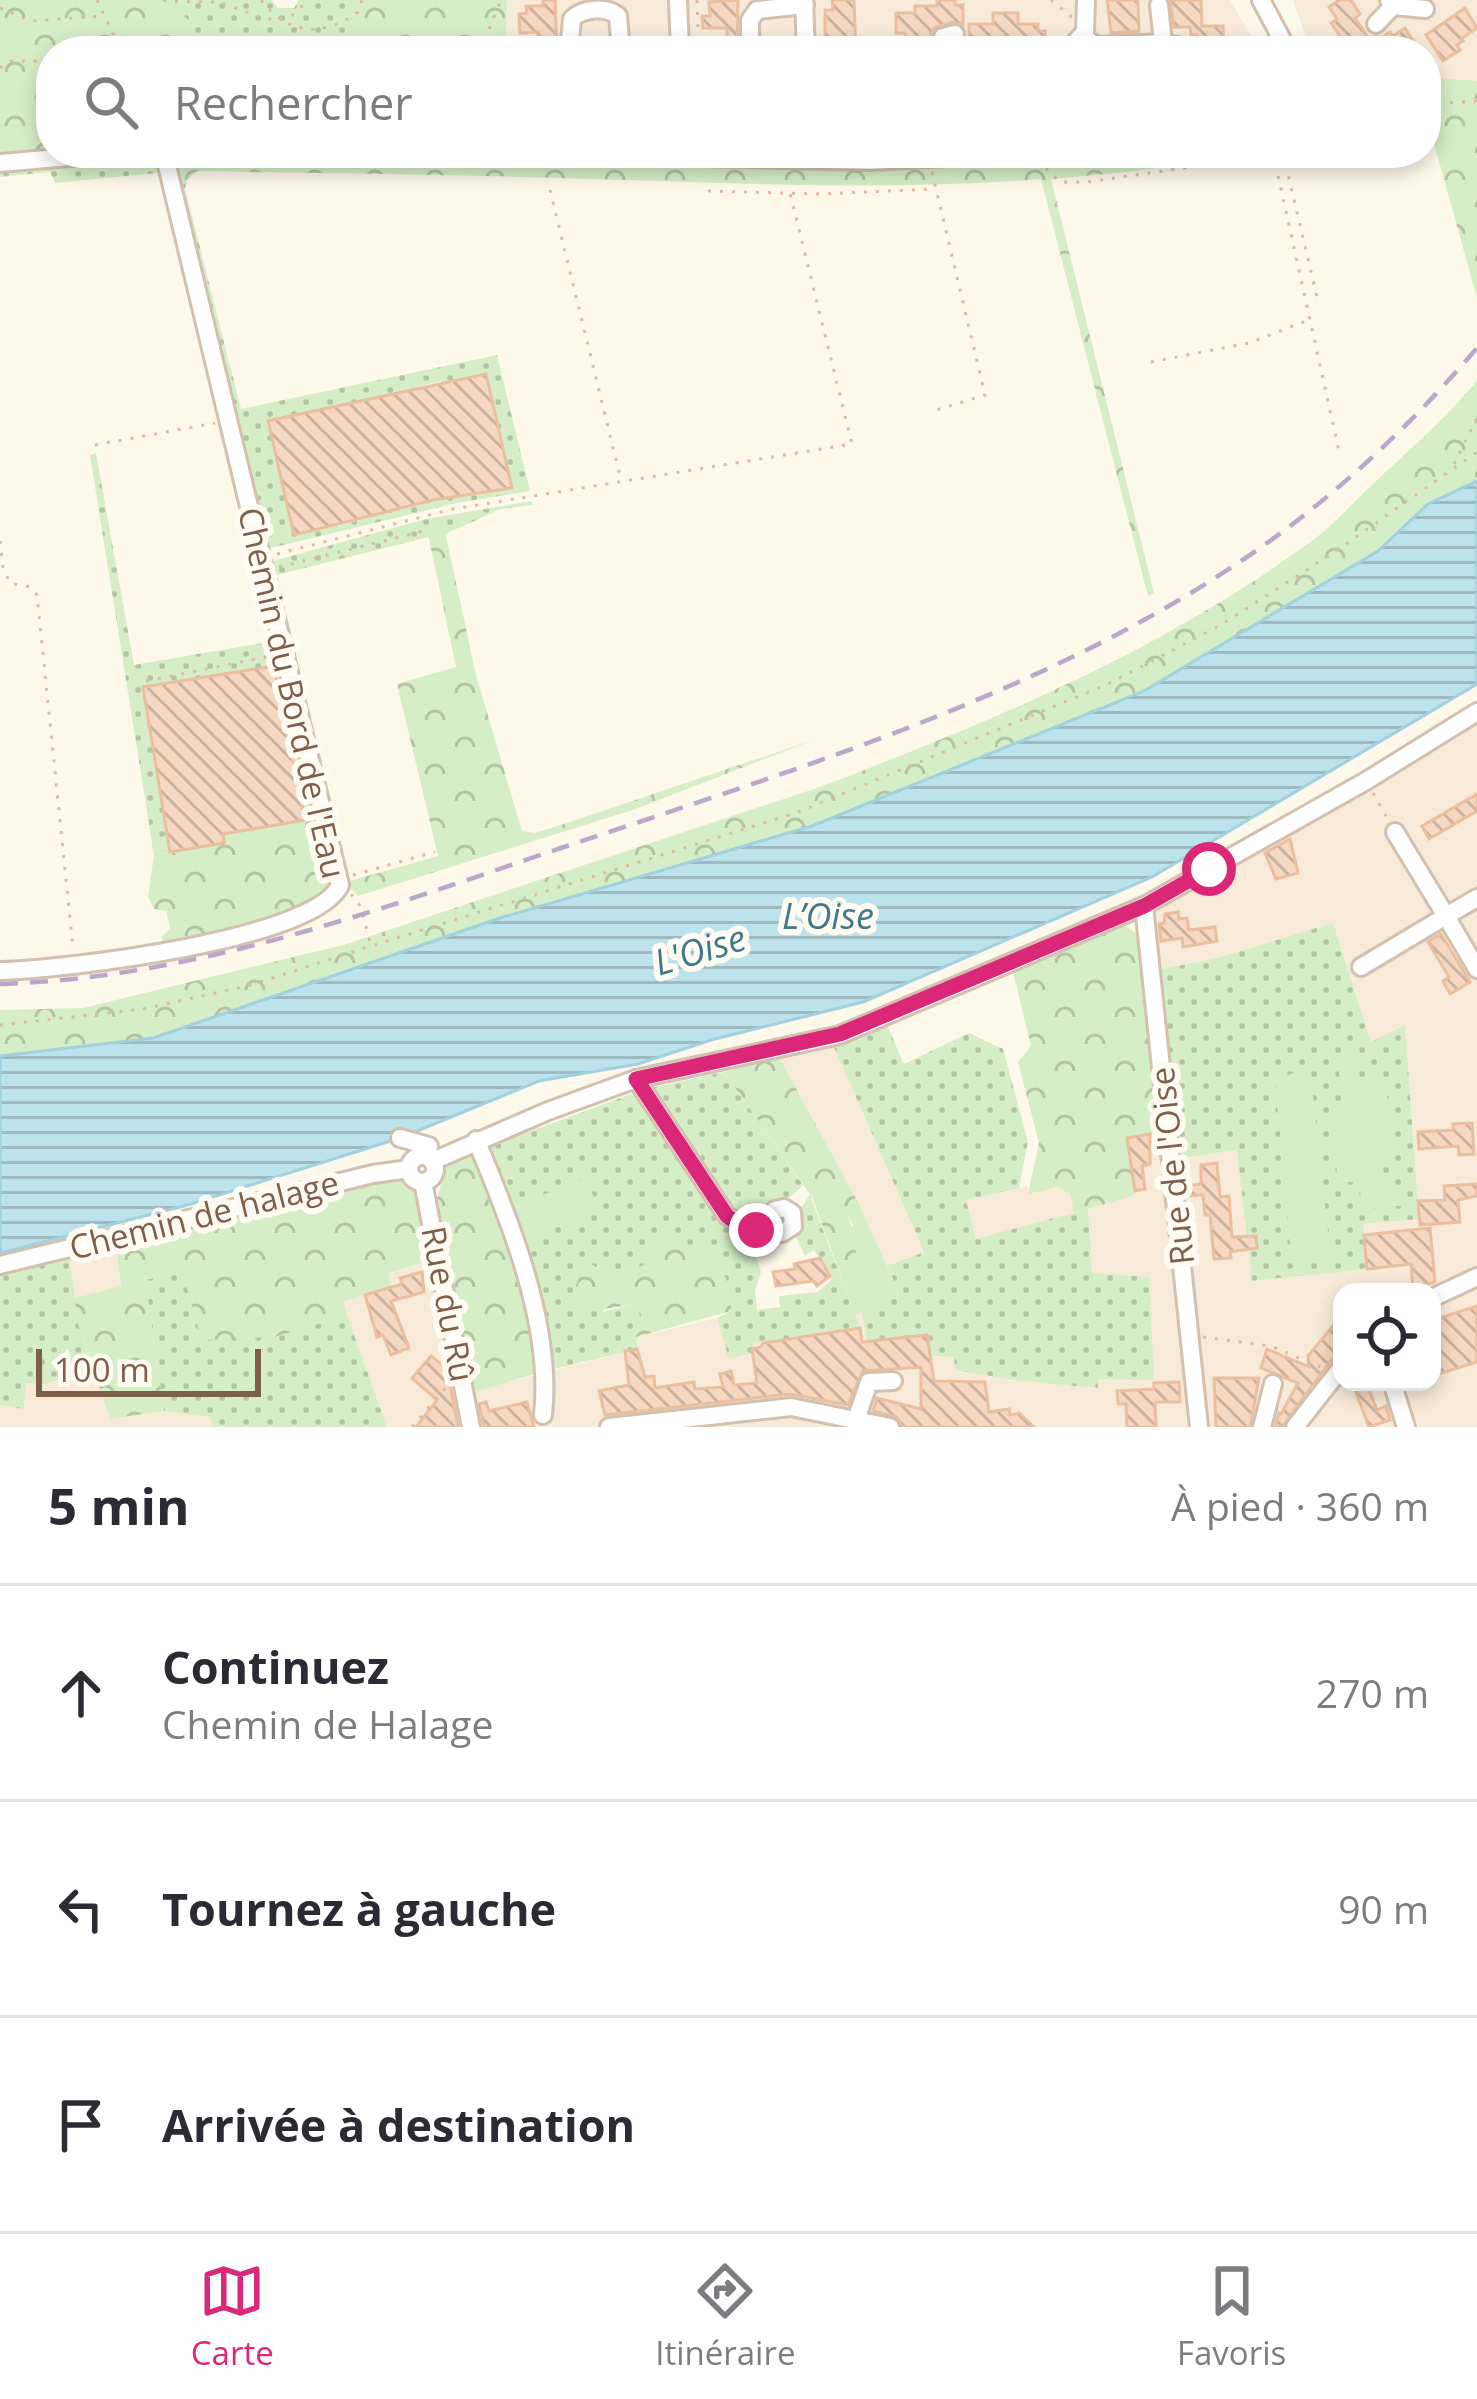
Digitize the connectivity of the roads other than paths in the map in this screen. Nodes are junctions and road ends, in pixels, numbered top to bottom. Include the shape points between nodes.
1 (678, 0) edge
2 (1262, 0) edge
3 (804, 3) edge
4 (1391, 3) edge
5 (1159, 5) dead end
6 (1086, 8) edge
7 (1425, 10) dead end
8 (1376, 24) dead end
9 (955, 34) dead end
10 (570, 36) edge
11 (620, 36) edge
12 (679, 36) edge
13 (750, 36) edge
14 (805, 36) edge
15 (948, 36) edge
16 (1083, 36) edge
17 (1161, 36) edge
18 (1280, 36) edge
19 (36, 160) edge
20 (0, 163) edge
21 (168, 168) edge
22 (1477, 712) edge
23 (1395, 832) road end
24 (1477, 898) edge
25 (1144, 906) junction
26 (1446, 916) junction
27 (1361, 967) dead end
28 (1477, 969) edge
29 (0, 970) edge
30 (636, 1079) junction
31 (400, 1138) dead end
32 (476, 1140) junction
33 (430, 1159) junction
34 (409, 1169) junction
35 (423, 1182) junction
36 (771, 1227) dead end
37 (0, 1265) edge
38 (1477, 1277) edge
39 (1441, 1294) edge
40 (1333, 1379) edge
41 (893, 1382) dead end
42 (1274, 1384) dead end
43 (1395, 1391) edge
44 (543, 1414) dead end
45 (857, 1417) junction
46 (471, 1427) edge
47 (609, 1427) edge
48 (890, 1427) edge
49 (1199, 1427) edge
50 (1262, 1427) edge
51 (1295, 1427) edge
52 (1406, 1427) edge

1 - 12 street
2 - 18 street
3 - 13 street via 758,10
3 - 14 street
4 - 7 street
4 - 8 street
5 - 17 street
6 - 16 street
9 - 15 street
10 - 11 street via 581,12 606,10 618,16
19 - 20 street
21 - 29 street, Chemin du Bord de l'Eau via 340,882 323,906 195,946
22 - 25 street
23 - 26 street
24 - 26 street
25 - 30 street via 840,1034
25 - 49 street, Rue de l'Oise
26 - 27 street
26 - 28 street
30 - 32 street
30 - 36 street via 727,1216 746,1229
31 - 33 street via 429,1146
32 - 33 street
32 - 44 street via 513,1226 548,1378
33 - 34 street via 416,1157
33 - 35 street via 435,1172
34 - 35 street
34 - 37 street, Chemin de halage
35 - 46 street, Rue du Rû
38 - 39 street
40 - 51 street
41 - 45 street via 869,1382
42 - 50 street
43 - 52 street
45 - 47 street via 791,1407
45 - 48 street

